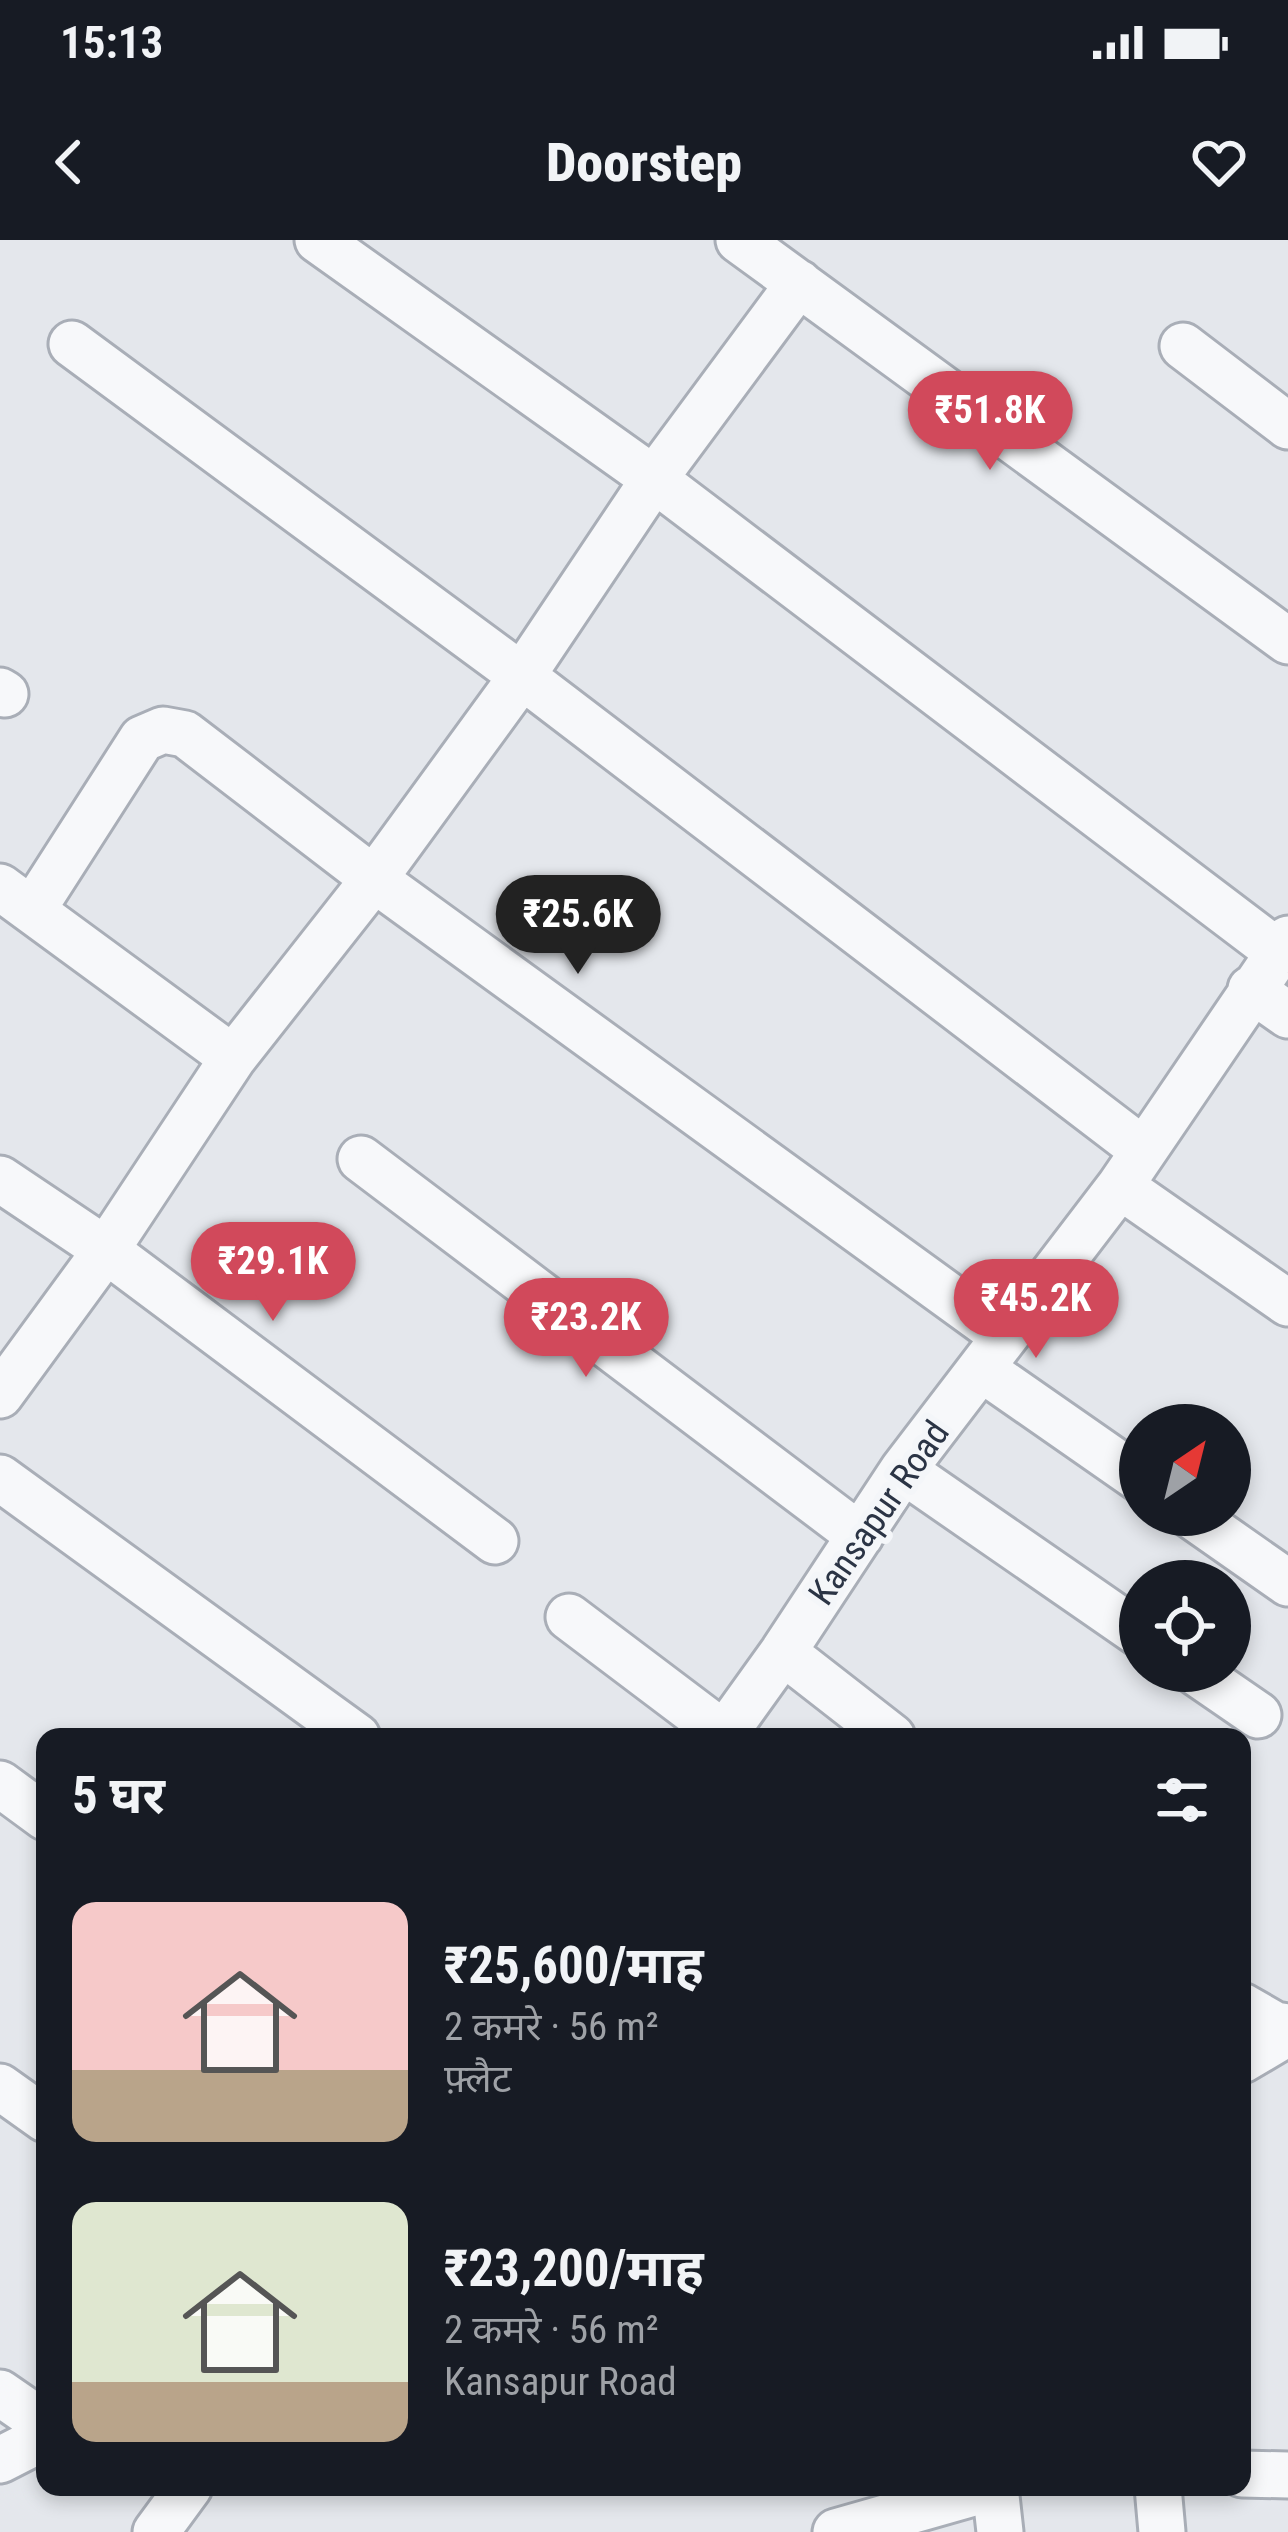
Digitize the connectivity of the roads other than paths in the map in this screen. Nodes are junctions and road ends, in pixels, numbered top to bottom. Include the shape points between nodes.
1 (318, 240) edge
2 (739, 240) edge
3 (799, 283) junction
4 (72, 344) dead end
5 (1183, 346) dead end
6 (1288, 426) edge
7 (654, 479) junction
8 (1288, 641) edge
9 (522, 676) junction
10 (374, 879) junction
11 (17, 898) edge
12 (1272, 960) edge
13 (1288, 1015) edge
14 (233, 1058) junction
15 (362, 1160) dead end
16 (1132, 1168) junction
17 (0, 1179) edge
18 (106, 1250) junction
19 (1288, 1303) edge
20 (993, 1353) junction
21 (0, 1395) edge
22 (1119, 1461) edge
23 (904, 1470) junction
24 (0, 1478) edge
25 (860, 1536) junction
26 (1221, 1536) edge
27 (495, 1540) dead end
28 (1288, 1582) edge
29 (569, 1617) dead end
30 (1119, 1619) edge
31 (783, 1652) junction
32 (1225, 1692) edge
33 (1258, 1715) dead end
34 (345, 1728) edge
35 (714, 1728) edge
36 (728, 1728) edge
37 (880, 1728) edge
38 (0, 1784) edge
39 (36, 1810) edge
40 (1251, 2011) edge
41 (1288, 2030) edge
42 (1251, 2054) edge
43 (0, 2087) edge
44 (36, 2113) edge
45 (0, 2393) edge
46 (36, 2418) edge
47 (36, 2442) edge
48 (0, 2460) edge
49 (1251, 2474) edge
50 (1288, 2475) edge
51 (182, 2496) edge
52 (962, 2496) edge
53 (995, 2496) edge
54 (1159, 2496) edge
55 (156, 2532) edge
56 (836, 2532) edge
57 (1000, 2532) edge
58 (1162, 2532) edge

1 - 7 street
2 - 3 street
3 - 7 street
3 - 8 street
4 - 9 street
5 - 6 street
7 - 9 street
7 - 12 street
9 - 10 street
9 - 16 street
10 - 11 street via 185,734 164,730 142,739
10 - 14 street
10 - 20 street
11 - 14 street
12 - 13 street
12 - 16 street, Kansapur Road
14 - 18 street
15 - 25 street
16 - 19 street
16 - 20 street, Kansapur Road
17 - 18 street
18 - 21 street
18 - 27 street
20 - 22 street
20 - 23 street, Kansapur Road
23 - 25 street, Kansapur Road
23 - 30 street
24 - 34 street
25 - 31 street, Kansapur Road
26 - 28 street
29 - 35 street
31 - 36 street, Kansapur Road
31 - 37 street
32 - 33 street
38 - 39 street
40 - 41 street
41 - 42 street
43 - 44 street
45 - 46 street
47 - 48 street
49 - 50 street
51 - 55 street
52 - 56 street
53 - 57 street
54 - 58 street

